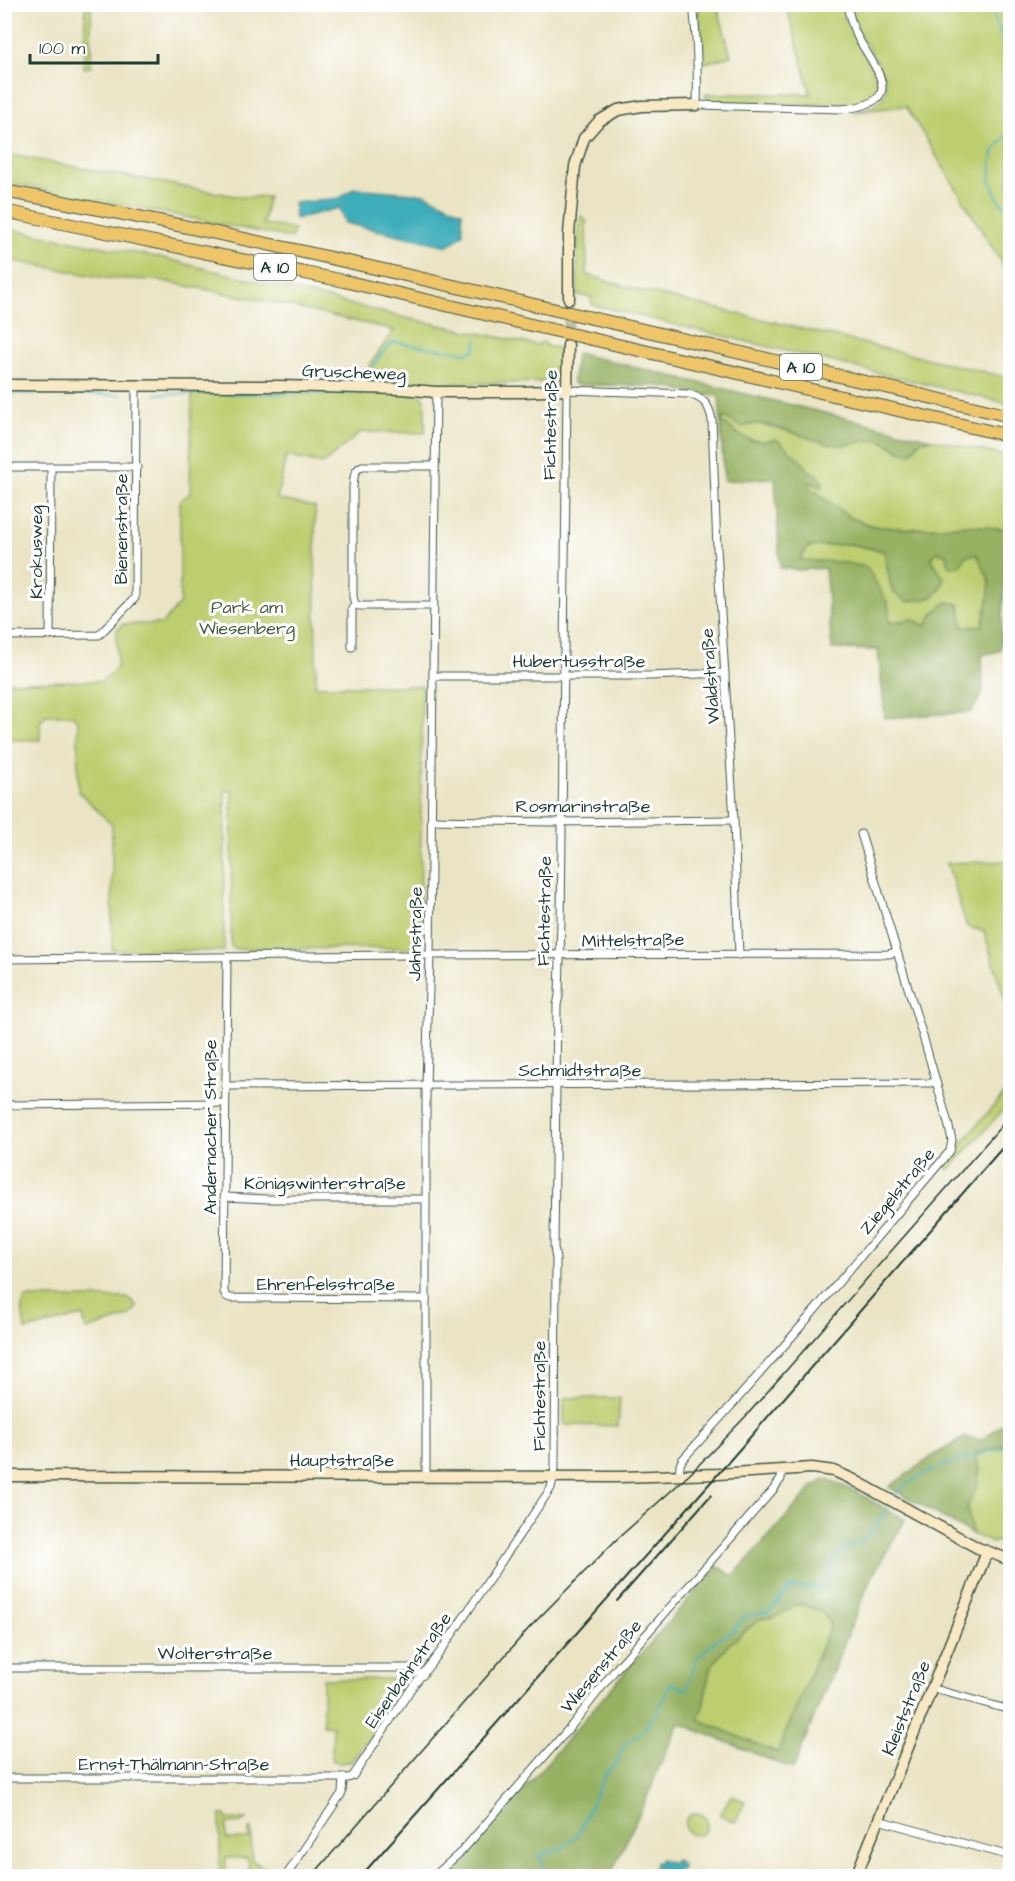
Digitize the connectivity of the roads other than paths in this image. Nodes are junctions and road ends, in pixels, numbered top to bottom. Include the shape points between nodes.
1 (693, 4) edge
2 (847, 4) edge
3 (697, 105) junction
4 (4, 191) edge
5 (4, 211) edge
6 (568, 299) tunnel mouth
7 (568, 345) tunnel mouth
8 (4, 385) edge
9 (136, 386) junction
10 (567, 390) junction
11 (436, 392) junction
12 (701, 398) joint
13 (1011, 416) edge
14 (1011, 436) edge
15 (435, 466) junction
16 (4, 467) edge
17 (51, 467) junction
18 (136, 467) junction
19 (355, 603) junction
20 (433, 606) junction
21 (4, 636) edge
22 (50, 636) junction
23 (352, 647) dead end
24 (725, 673) junction
25 (432, 676) junction
26 (565, 677) junction
27 (431, 820) junction
28 (734, 820) junction
29 (562, 821) junction
30 (861, 834) dead end
31 (897, 952) junction
32 (739, 955) junction
33 (430, 956) junction
34 (560, 956) junction
35 (226, 957) junction
36 (4, 959) edge
37 (936, 1082) junction
38 (556, 1085) junction
39 (225, 1086) junction
40 (426, 1086) junction
41 (225, 1103) junction
42 (4, 1105) edge
43 (224, 1197) junction
44 (426, 1198) junction
45 (226, 1296) joint
46 (426, 1299) junction
47 (782, 1469) junction
48 (679, 1475) junction
49 (4, 1476) edge
50 (426, 1476) junction
51 (555, 1476) junction
52 (987, 1552) junction
53 (1011, 1560) edge
54 (4, 1668) edge
55 (423, 1675) junction
56 (932, 1688) junction
57 (1011, 1710) edge
58 (4, 1778) edge
59 (343, 1778) junction
60 (878, 1820) junction
61 (1011, 1856) edge
62 (286, 1876) edge
63 (434, 1876) edge
64 (856, 1876) edge

1 - 3 street
2 - 3 street via 856,34 880,74 882,92 872,103 842,109
3 - 6 street via 642,105 618,110 599,121 584,138 575,166
4 - 13 highway, A 10, bridge via 349,261
5 - 14 highway, A 10, bridge via 344,281
7 - 10 street, Fichtestraße
8 - 9 street, Gruscheweg
9 - 11 street, Gruscheweg
9 - 18 street, Bienenstraße
10 - 11 street, Gruscheweg
10 - 12 street, Gruscheweg via 689,394
10 - 26 street, Fichtestraße
11 - 15 street, Jahnstraße
12 - 24 street, Waldstraße via 710,409 712,420
15 - 19 street via 356,469
15 - 20 street, Jahnstraße
16 - 17 street
17 - 18 street
17 - 22 street, Krokusweg
18 - 22 street, Bienenstraße via 135,598 99,635
19 - 20 street
19 - 23 street
20 - 25 street, Jahnstraße
21 - 22 street, Bienenstraße
24 - 26 street, Hubertusstraße
24 - 28 street, Waldstraße
25 - 26 street, Hubertusstraße
25 - 27 street, Jahnstraße
26 - 29 street, Fichtestraße
27 - 29 street, Rosmarinstraße
27 - 33 street, Jahnstraße
28 - 29 street, Rosmarinstraße
28 - 32 street, Waldstraße
29 - 34 street, Fichtestraße
30 - 31 street, Ziegelstraße
31 - 32 street, Mittelstraße
31 - 37 street, Ziegelstraße
32 - 34 street, Mittelstraße
33 - 34 street, Mittelstraße
33 - 35 street, Mittelstraße
33 - 40 street, Jahnstraße
34 - 38 street, Fichtestraße
35 - 36 street, Mittelstraße
35 - 39 street, Andernacher Straße
37 - 38 street, Schmidtstraße
37 - 48 street, Ziegelstraße via 952,1140 950,1151 682,1460
38 - 40 street, Schmidtstraße
38 - 51 street, Fichtestraße
39 - 40 street, Schmidtstraße
39 - 41 street, Andernacher Straße
40 - 44 street, Jahnstraße
41 - 42 street
41 - 43 street, Andernacher Straße
43 - 44 street, Königswinterstraße
43 - 45 street, Andernacher Straße
44 - 46 street, Jahnstraße
45 - 46 street, Ehrenfelsstraße
46 - 50 street, Jahnstraße
47 - 48 street, Hauptstraße
47 - 52 street, Hauptstraße via 834,1471
47 - 63 street, Wiesenstraße via 781,1479 773,1490 462,1851
48 - 51 street, Hauptstraße
49 - 50 street, Hauptstraße
50 - 51 street, Hauptstraße
51 - 55 street, Eisenbahnstraße via 551,1488
52 - 53 street, Hauptstraße
52 - 56 street, Kleiststraße
54 - 55 street, Wolterstraße via 410,1668
55 - 59 street, Eisenbahnstraße via 353,1776
56 - 57 street
56 - 60 street, Kleiststraße
58 - 59 street, Ernst-Thälmann-Straße
59 - 62 street, Eisenbahnstraße via 342,1793
60 - 61 street
60 - 64 street, Kleiststraße

